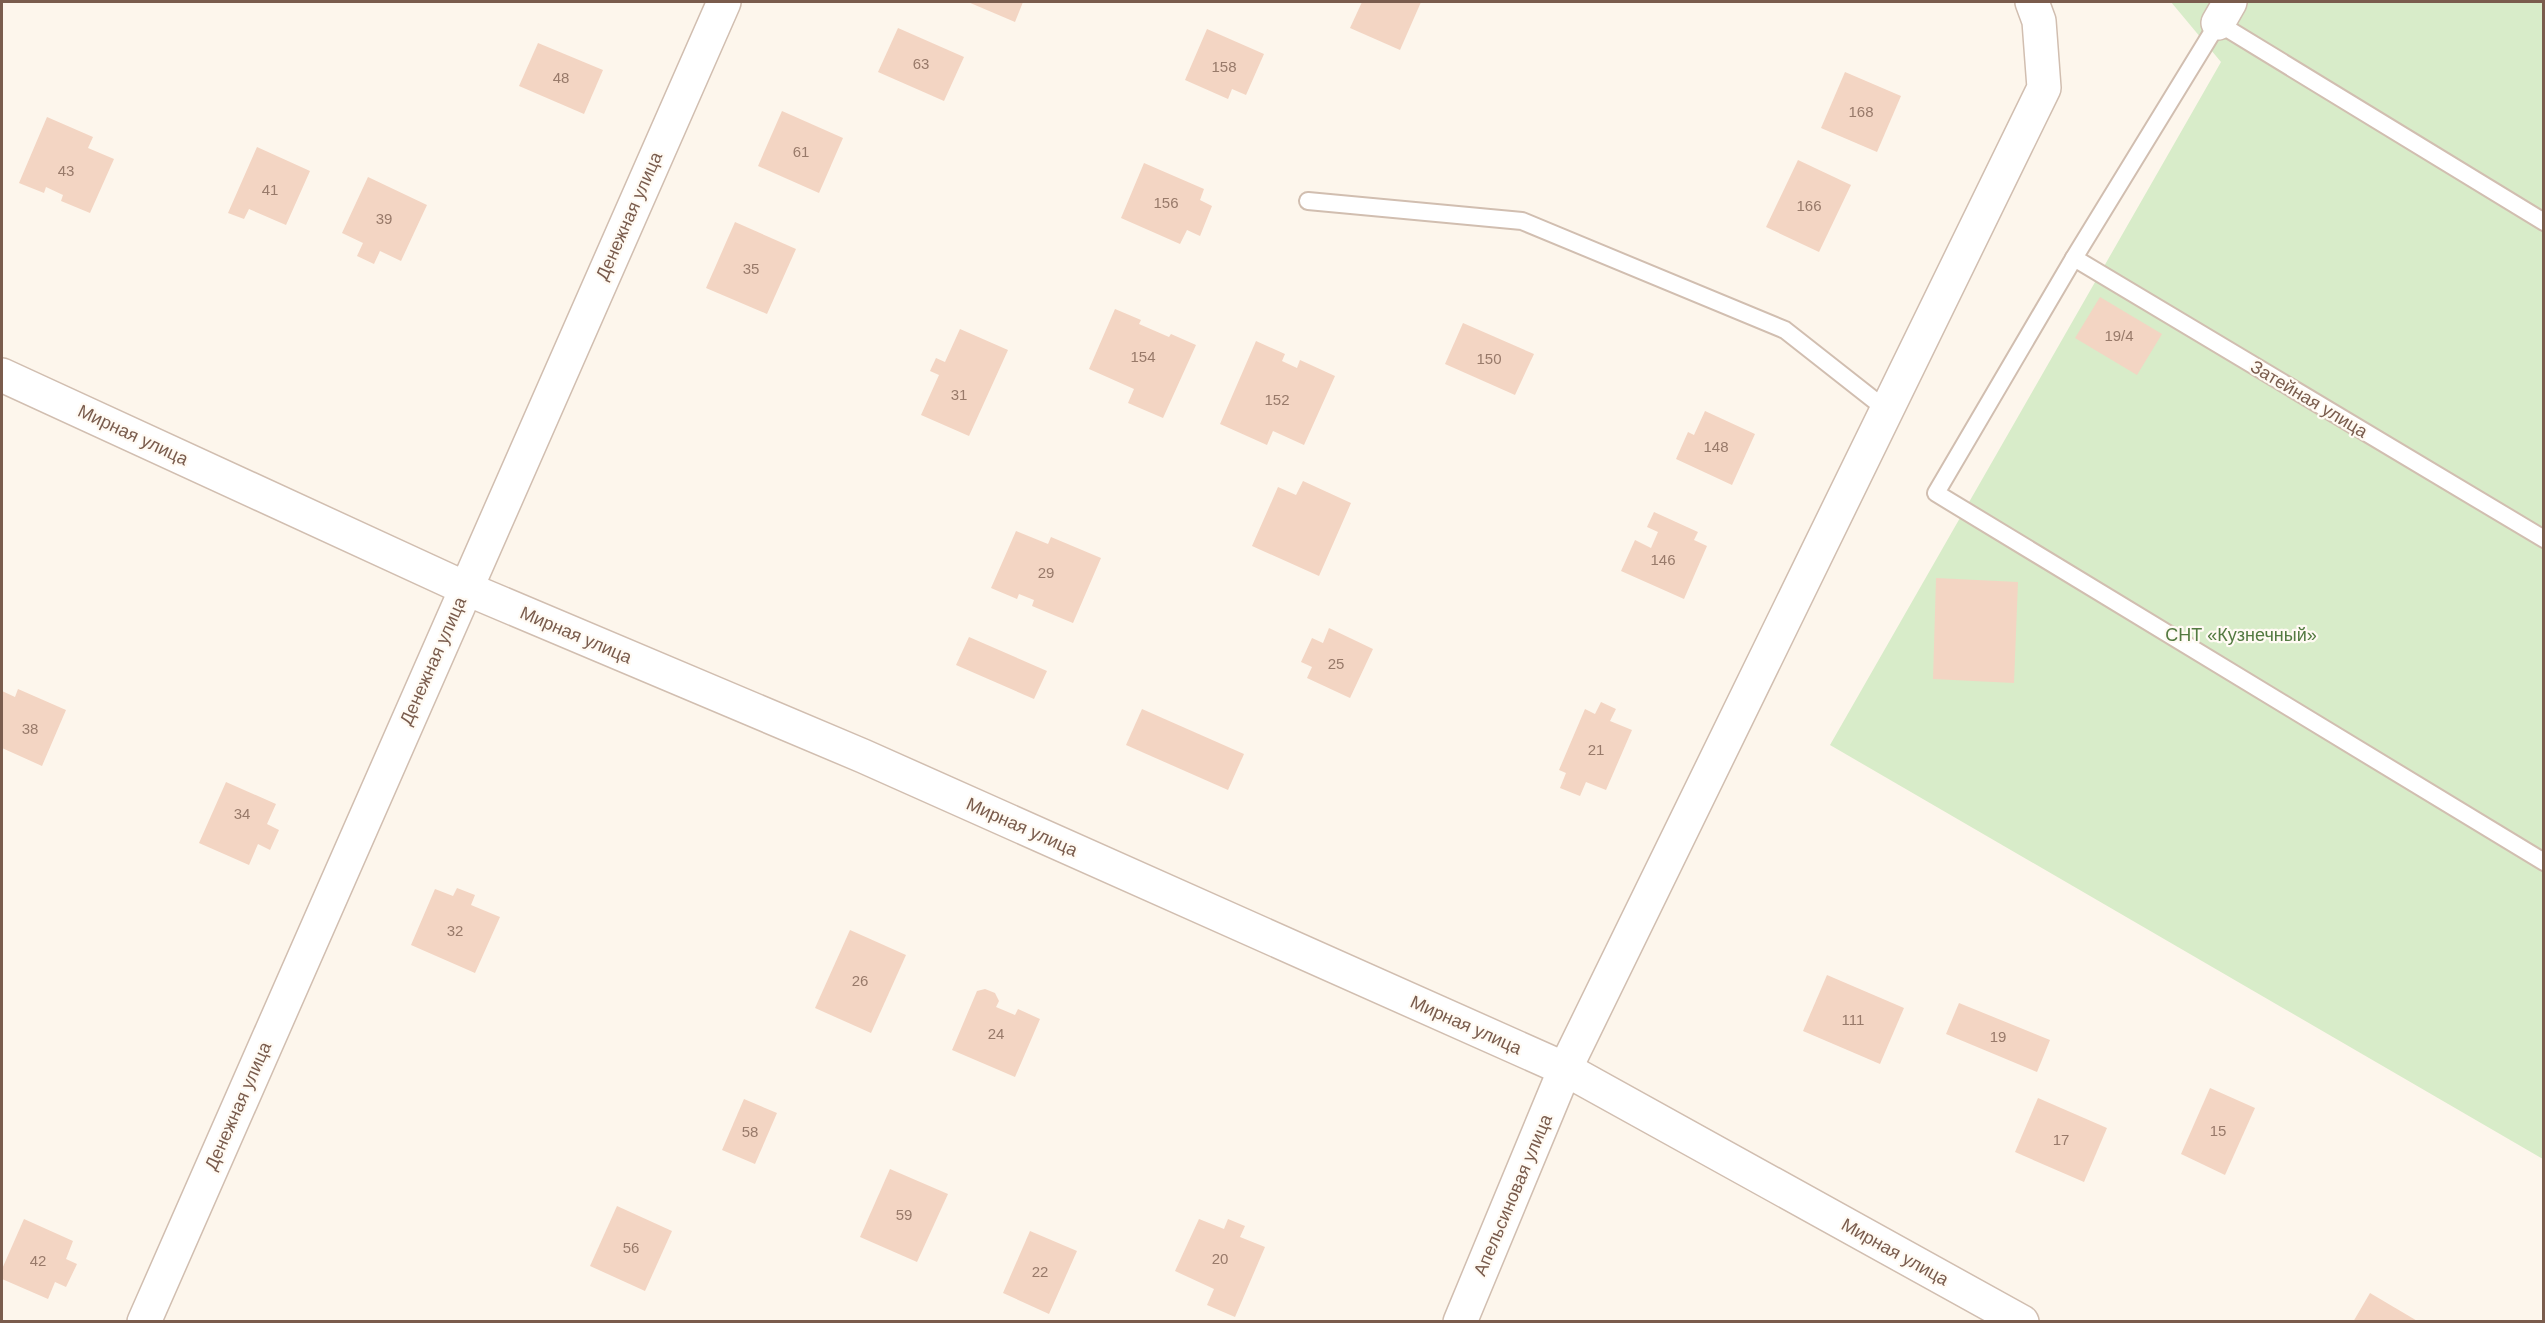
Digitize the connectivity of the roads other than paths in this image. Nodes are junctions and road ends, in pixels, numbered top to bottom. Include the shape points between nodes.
1 (724, 2) edge
2 (2032, 2) edge
3 (2224, 12) edge
4 (1308, 201) dead end
5 (2544, 222) edge
6 (2074, 258) junction
7 (2, 375) edge
8 (1888, 411) junction
9 (2544, 540) edge
10 (465, 588) junction
11 (2544, 862) edge
12 (1565, 1069) junction
13 (144, 1322) edge
14 (1460, 1322) edge
15 (2022, 1322) edge

1 - 10 street, Денежная улица
2 - 8 street, Апельсиновая улица via 2039,21 2044,88
3 - 5 lane
3 - 6 lane
4 - 8 lane via 1522,222 1785,330
6 - 9 lane, Затейная улица
6 - 11 lane via 1936,493
7 - 10 street, Мирная улица
8 - 12 street, Апельсиновая улица
10 - 12 street, Мирная улица via 863,756
10 - 13 street, Денежная улица
12 - 14 street, Апельсиновая улица
12 - 15 street, Мирная улица

